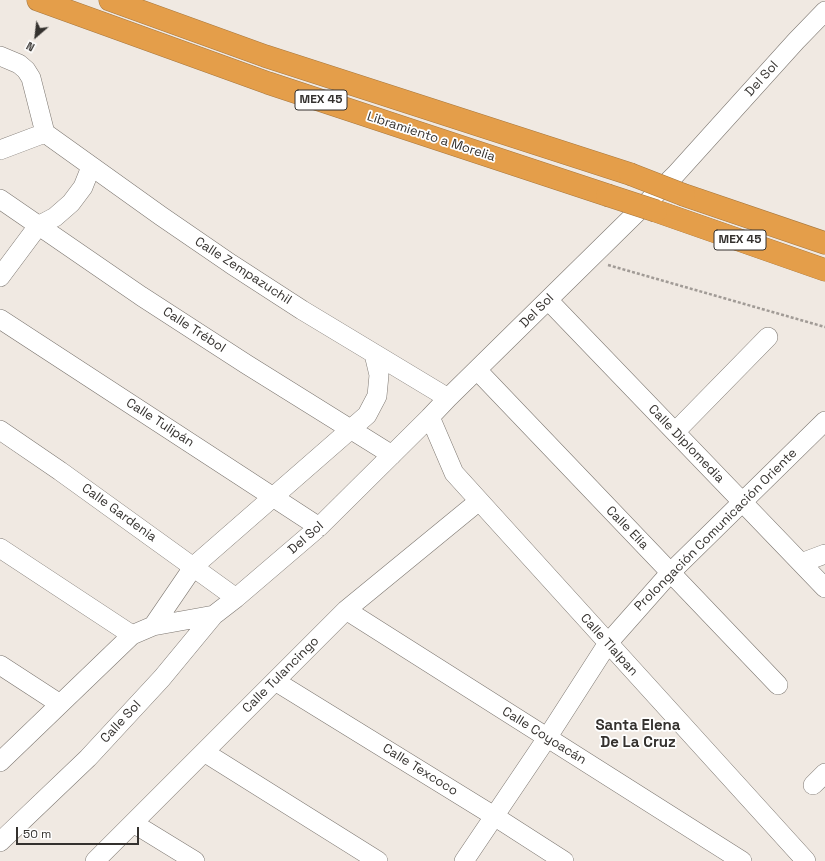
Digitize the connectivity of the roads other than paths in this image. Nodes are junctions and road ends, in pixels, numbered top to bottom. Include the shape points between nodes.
1 (38, 0) edge
2 (110, 0) edge
3 (825, 11) edge
4 (0, 56) edge
5 (45, 133) junction
6 (0, 150) edge
7 (91, 167) junction
8 (0, 199) edge
9 (38, 226) junction
10 (825, 243) edge
11 (825, 270) edge
12 (0, 277) edge
13 (548, 300) junction
14 (0, 319) edge
15 (768, 337) dead end
16 (374, 354) junction
17 (477, 370) junction
18 (448, 398) junction
19 (430, 417) junction
20 (825, 421) edge
21 (0, 430) edge
22 (351, 430) junction
23 (675, 432) junction
24 (392, 455) junction
25 (273, 496) junction
26 (479, 501) junction
27 (742, 502) junction
28 (319, 527) junction
29 (0, 548) edge
30 (825, 554) edge
31 (801, 563) junction
32 (194, 566) junction
33 (670, 573) junction
34 (825, 588) edge
35 (236, 598) junction
36 (346, 610) junction
37 (214, 615) junction
38 (153, 626) junction
39 (132, 635) junction
40 (608, 643) junction
41 (0, 666) edge
42 (275, 681) junction
43 (778, 685) dead end
44 (60, 704) junction
45 (547, 738) junction
46 (204, 752) junction
47 (0, 762) edge
48 (494, 816) junction
49 (133, 823) junction
50 (0, 842) edge
51 (95, 861) edge
52 (195, 861) edge
53 (378, 861) edge
54 (464, 861) edge
55 (564, 861) edge
56 (742, 861) edge
57 (806, 861) edge

1 - 11 highway, Libramiento a Morelia / MEX 45, bridge via 268,83 656,211
2 - 10 highway, Libramiento a Morelia / MEX 45, bridge via 265,56 630,174
3 - 13 street, Del Sol via 675,175
4 - 5 street via 19,64 31,78
5 - 6 street
5 - 7 street, Calle Zempazuchil
7 - 9 street via 83,187 70,203
7 - 16 street, Calle Zempazuchil via 231,264
8 - 9 street, Calle Trébol
9 - 12 street
9 - 22 street, Calle Trébol via 193,330
13 - 17 street, Del Sol
13 - 23 street, Calle Diplomedia
14 - 25 street, Calle Tulipán
15 - 23 street
16 - 18 street, Calle Zempazuchil
16 - 22 street via 379,375 377,396 367,415
17 - 18 street, Del Sol
17 - 33 street, Calle Elia
18 - 19 street, Del Sol
19 - 24 street, Del Sol
19 - 26 street, Calle Tlalpan via 454,474
20 - 27 street, Prolongación Comunicación Oriente
21 - 32 street, Calle Gardenia
22 - 24 street, Calle Trébol
22 - 25 street
23 - 27 street, Calle Diplomedia
24 - 28 street, Del Sol
25 - 28 street, Calle Tulipán
25 - 32 street
26 - 36 street, Calle Tulancingo
26 - 40 street, Calle Tlalpan
27 - 31 street, Calle Diplomedia
27 - 33 street, Prolongación Comunicación Oriente
28 - 35 street, Del Sol
29 - 39 street
30 - 31 street
31 - 34 street, Calle Diplomedia
32 - 35 street, Calle Gardenia
32 - 38 street
33 - 40 street, Prolongación Comunicación Oriente
33 - 43 street, Calle Elia
35 - 37 street, Calle Sol
36 - 42 street, Calle Tulancingo
36 - 45 street, Calle Coyoacán
37 - 38 street
37 - 50 street, Calle Sol via 162,678 88,758
38 - 39 street
39 - 44 street
40 - 45 street, Prolongación Comunicación Oriente
40 - 57 street, Calle Tlalpan
41 - 44 street
42 - 46 street, Calle Tulancingo
42 - 48 street, Calle Texcoco
44 - 47 street
45 - 48 street, Prolongación Comunicación Oriente
45 - 56 street, Calle Coyoacán
46 - 49 street, Calle Tulancingo
46 - 53 street
48 - 54 street, Prolongación Comunicación Oriente
48 - 55 street, Calle Texcoco
49 - 51 street, Calle Tulancingo
49 - 52 street

